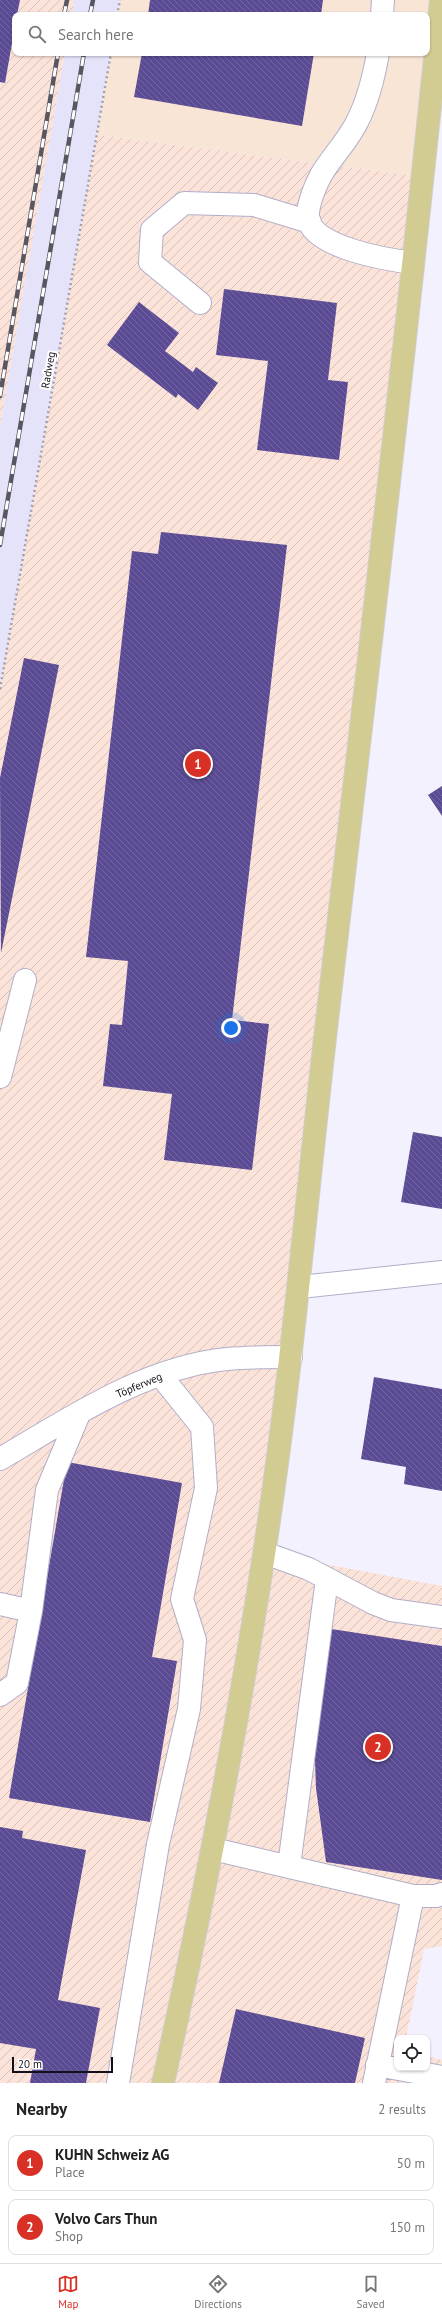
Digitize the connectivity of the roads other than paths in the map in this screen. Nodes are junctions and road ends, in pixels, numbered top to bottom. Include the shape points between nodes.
1 (383, 0) edge
2 (440, 0) edge
3 (382, 12) edge
4 (377, 56) edge
5 (310, 222) junction
6 (413, 263) junction
7 (200, 303) dead end
8 (25, 980) dead end
9 (0, 1077) edge
10 (442, 1272) edge
11 (300, 1287) junction
12 (291, 1357) junction
13 (161, 1376) junction
14 (79, 1414) junction
15 (0, 1460) edge
16 (264, 1553) junction
17 (327, 1579) junction
18 (0, 1604) edge
19 (31, 1612) junction
20 (442, 1617) edge
21 (0, 1695) edge
22 (213, 1849) junction
23 (289, 1866) junction
24 (442, 1894) edge
25 (413, 1896) junction
26 (376, 2074) edge
27 (442, 2077) edge
28 (118, 2083) edge
29 (163, 2083) edge

1 - 3 street
2 - 6 main road
4 - 5 street via 372,87 358,121 320,176 309,206
5 - 6 street via 315,231 330,241 352,250 370,256
5 - 7 street via 254,204 184,203 152,230 150,262
6 - 11 main road via 325,1035
8 - 9 street
10 - 11 street
11 - 12 main road
12 - 13 street, Töpferweg via 226,1359 185,1367
12 - 16 main road
13 - 14 street, Töpferweg via 133,1386
13 - 28 street via 202,1427 206,1488 182,1599 195,1640 189,1709 158,1844
14 - 15 street, Töpferweg
14 - 19 street via 48,1490
16 - 17 street via 289,1561
16 - 22 main road
17 - 20 street via 391,1610
17 - 23 street
18 - 19 street
19 - 21 street via 16,1683
22 - 23 street
22 - 29 main road
23 - 25 street
24 - 25 street
25 - 26 street
26 - 27 street

